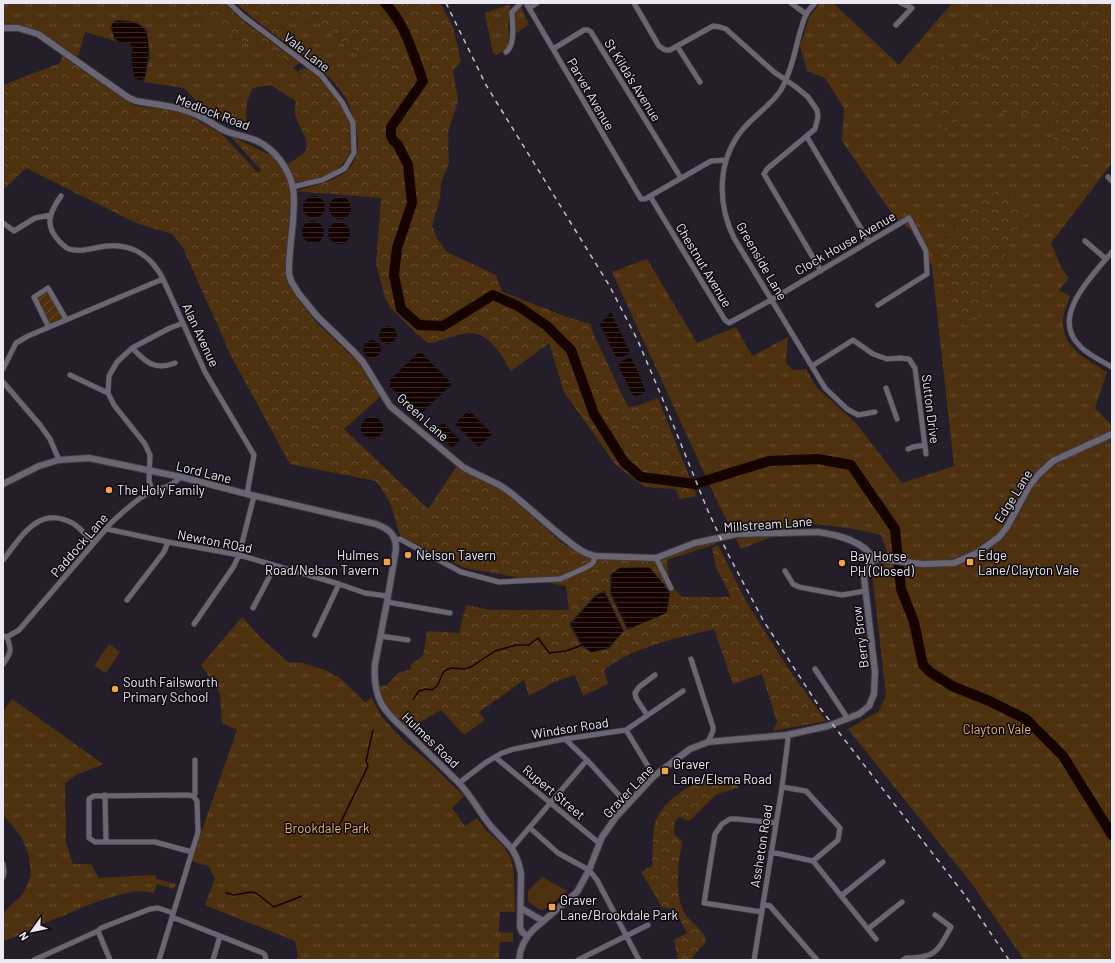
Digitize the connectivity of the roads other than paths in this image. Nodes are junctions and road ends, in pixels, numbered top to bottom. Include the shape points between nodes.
1 (229, 3) edge
2 (521, 3) edge
3 (537, 3) edge
4 (634, 3) edge
5 (791, 3) edge
6 (815, 3) edge
7 (902, 3) edge
8 (528, 5) edge
9 (806, 14) junction
10 (896, 25) dead end
11 (3, 28) edge
12 (677, 46) junction
13 (553, 49) junction
14 (506, 52) dead end
15 (785, 80) junction
16 (700, 82) dead end
17 (807, 137) junction
18 (726, 160) junction
19 (681, 178) junction
20 (292, 187) junction
21 (60, 196) dead end
22 (650, 196) junction
23 (51, 215) junction
24 (3, 223) edge
25 (1085, 241) dead end
26 (869, 242) junction
27 (1112, 252) edge
28 (1106, 259) junction
29 (820, 271) junction
30 (163, 278) junction
31 (771, 300) junction
32 (878, 305) dead end
33 (66, 319) junction
34 (183, 323) junction
35 (48, 326) junction
36 (132, 348) junction
37 (175, 363) dead end
38 (812, 366) junction
39 (1112, 367) edge
40 (3, 369) edge
41 (70, 375) dead end
42 (3, 382) edge
43 (886, 388) dead end
44 (108, 393) junction
45 (876, 412) dead end
46 (897, 419) dead end
47 (1112, 434) edge
48 (925, 445) junction
49 (908, 449) dead end
50 (926, 454) dead end
51 (59, 460) junction
52 (150, 470) junction
53 (181, 477) junction
54 (4, 482) edge
55 (153, 492) junction
56 (247, 494) junction
57 (254, 496) junction
58 (107, 529) junction
59 (395, 540) junction
60 (168, 542) junction
61 (94, 543) junction
62 (238, 555) junction
63 (594, 556) junction
64 (656, 558) junction
65 (3, 560) edge
66 (874, 560) junction
67 (276, 566) junction
68 (785, 571) dead end
69 (339, 584) junction
70 (671, 588) dead end
71 (865, 591) junction
72 (387, 599) junction
73 (127, 600) dead end
74 (253, 608) dead end
75 (450, 613) dead end
76 (194, 624) dead end
77 (315, 635) dead end
78 (380, 636) junction
79 (5, 637) edge
80 (408, 640) dead end
81 (691, 659) dead end
82 (3, 664) edge
83 (815, 669) dead end
84 (655, 675) dead end
85 (683, 691) dead end
86 (647, 715) junction
87 (848, 719) junction
88 (626, 730) junction
89 (787, 735) junction
90 (565, 739) junction
91 (708, 742) junction
92 (495, 757) junction
93 (195, 760) dead end
94 (586, 760) junction
95 (654, 776) junction
96 (459, 783) junction
97 (782, 787) junction
98 (105, 795) junction
99 (193, 796) junction
100 (550, 802) junction
101 (628, 805) junction
102 (776, 823) junction
103 (530, 828) junction
104 (106, 842) junction
105 (599, 844) junction
106 (512, 848) junction
107 (192, 852) junction
108 (771, 852) junction
109 (814, 861) junction
110 (883, 862) dead end
111 (3, 864) edge
112 (589, 870) junction
113 (3, 877) edge
114 (841, 896) junction
115 (902, 902) dead end
116 (763, 904) junction
117 (521, 908) junction
118 (762, 912) junction
119 (173, 915) junction
120 (935, 915) dead end
121 (543, 921) junction
122 (648, 925) dead end
123 (868, 929) junction
124 (98, 931) junction
125 (626, 935) junction
126 (220, 936) junction
127 (527, 936) junction
128 (876, 939) dead end
129 (44, 958) edge
130 (34, 960) edge
131 (110, 960) edge
132 (159, 960) edge
133 (212, 960) edge
134 (266, 960) edge
135 (519, 960) edge
136 (580, 960) edge
137 (639, 960) edge
138 (754, 960) edge
139 (817, 960) edge
140 (903, 960) edge

1 - 20 street, Vale Lane via 321,75 342,102 353,124 354,154 345,168 322,180
2 - 14 street via 512,12 512,43
3 - 8 street
4 - 12 street via 659,46 670,50
5 - 9 street
6 - 9 street, Greenside Lane
7 - 10 street via 912,8
8 - 13 street, Parvet Avenue
9 - 15 street, Greenside Lane
11 - 20 street, Medlock Road via 18,28 38,34 129,98 184,110 227,132 258,141 280,160
12 - 15 street via 710,28 720,27 726,29
12 - 16 street
13 - 19 street, St Kilda's Avenue via 584,30 591,32
13 - 22 street, Parvet Avenue via 638,195 643,200
15 - 17 street via 808,97 817,110 815,129
15 - 18 street, Greenside Lane via 780,91 743,129
17 - 26 street
17 - 29 street via 764,174
18 - 19 street via 711,161
18 - 31 street, Greenside Lane via 722,184 729,227
19 - 22 street
20 - 63 street, Green Lane via 289,268 291,281 317,316 363,362 390,406 463,467 503,487 571,544
21 - 23 street
22 - 31 street, Chestnut Avenue via 727,322 734,321
23 - 24 street via 35,218 14,231
23 - 30 street, Alan Avenue via 49,221 53,235 68,249 84,251 117,246 138,251 158,268
25 - 28 street
26 - 29 street, Clock House Avenue
26 - 32 street, Clock House Avenue via 909,218 926,251 927,274
27 - 28 street
28 - 39 street via 1084,285 1069,312 1068,324 1071,336 1079,346
29 - 31 street, Clock House Avenue
30 - 33 street
30 - 34 street, Alan Avenue
31 - 38 street, Greenside Lane
33 - 35 street
33 - 35 street via 48,288 34,297
34 - 36 street
34 - 56 street, Alan Avenue via 205,372 254,455
35 - 40 street via 16,344
36 - 37 street via 147,362 164,367
36 - 44 street via 117,362 109,376
38 - 45 street, Greenside Lane via 825,388 847,409 858,415
38 - 48 street, Sutton Drive via 853,340 873,354 887,359 909,359 915,368
41 - 44 street
42 - 51 street via 44,430
43 - 46 street
44 - 52 street via 114,405 146,444 150,455
47 - 66 street, Edge Lane via 1053,461 1046,467 1028,488 1007,527 977,553 954,563 923,564
48 - 49 street
48 - 50 street, Sutton Drive
51 - 52 street, Lord Lane via 89,458
51 - 54 street, Lord Lane
52 - 53 street, Lord Lane
52 - 55 street via 149,481
53 - 55 street, Paddock Lane via 173,485
53 - 56 street, Lord Lane
55 - 58 street, Paddock Lane via 126,509
56 - 57 street, Lord Lane
57 - 59 street, Lord Lane via 376,524 390,531
57 - 62 street
58 - 60 street, Newton ROad
58 - 61 street, Paddock Lane
59 - 63 street via 400,539 461,572 499,582 560,579 593,563
59 - 72 street, Hulmes Road
60 - 62 street, Newton ROad
60 - 73 street via 164,552
61 - 65 street via 75,525 60,518 47,518 29,528
61 - 79 street, Paddock Lane via 19,630
62 - 67 street, Newton ROad
62 - 76 street via 234,566
63 - 64 street, Green Lane
64 - 66 street, Millstream Lane via 695,543 737,534 818,532 854,541 869,552
64 - 70 street
66 - 71 street, Berry Brow via 864,572
67 - 69 street, Newton ROad
67 - 74 street
68 - 71 street via 793,584 799,587 842,595
69 - 72 street, Newton ROad
69 - 77 street
71 - 87 street, Berry Brow via 875,672 874,694 864,711
72 - 75 street, Newton ROad
72 - 78 street, Hulmes Road
78 - 80 street
78 - 96 street, Hulmes Road via 374,675 381,702 391,716
79 - 82 street via 11,651
81 - 91 street via 713,727
83 - 87 street
84 - 86 street via 635,693
85 - 86 street, Windsor Road
86 - 88 street, Windsor Road
87 - 89 street, Berry Brow
88 - 90 street, Windsor Road
88 - 95 street
89 - 91 street, Berry Brow
89 - 97 street, Assheton Road
90 - 92 street, Windsor Road via 514,749
90 - 94 street
91 - 95 street, Graver Lane via 690,749
92 - 96 street, Windsor Road
92 - 100 street, Rupert Street
93 - 99 street
94 - 100 street
94 - 101 street
95 - 101 street, Graver Lane
96 - 106 street, Hulmes Road via 488,823
97 - 102 street, Assheton Road
97 - 109 street via 806,791 840,828 838,840
98 - 99 street
98 - 104 street
98 - 104 street via 89,799 89,838 94,842
99 - 107 street via 196,801 198,832
100 - 103 street
100 - 105 street, Rupert Street
101 - 105 street, Graver Lane via 606,830
102 - 108 street, Assheton Road
102 - 118 street via 737,818 722,824 715,834 706,888 704,903
103 - 106 street
103 - 112 street via 558,853
104 - 107 street via 155,842
105 - 112 street, Graver Lane
106 - 117 street, Hulmes Road via 520,866
107 - 119 street
108 - 109 street
108 - 116 street, Assheton Road
109 - 114 street
110 - 114 street
111 - 113 street
112 - 121 street, Graver Lane via 577,892
112 - 125 street via 597,880
114 - 123 street
115 - 123 street
116 - 118 street, Assheton Road
116 - 139 street via 770,906
117 - 121 street
117 - 127 street, Hulmes Road via 520,927
118 - 138 street, Assheton Road
119 - 124 street via 158,908 150,909
119 - 126 street
119 - 132 street
120 - 140 street via 951,927 938,950 929,955
121 - 127 street, Graver Lane
122 - 125 street
123 - 128 street
124 - 129 street
124 - 131 street
125 - 136 street
125 - 137 street
126 - 133 street
126 - 134 street via 263,953
127 - 135 street via 521,946
129 - 130 street

